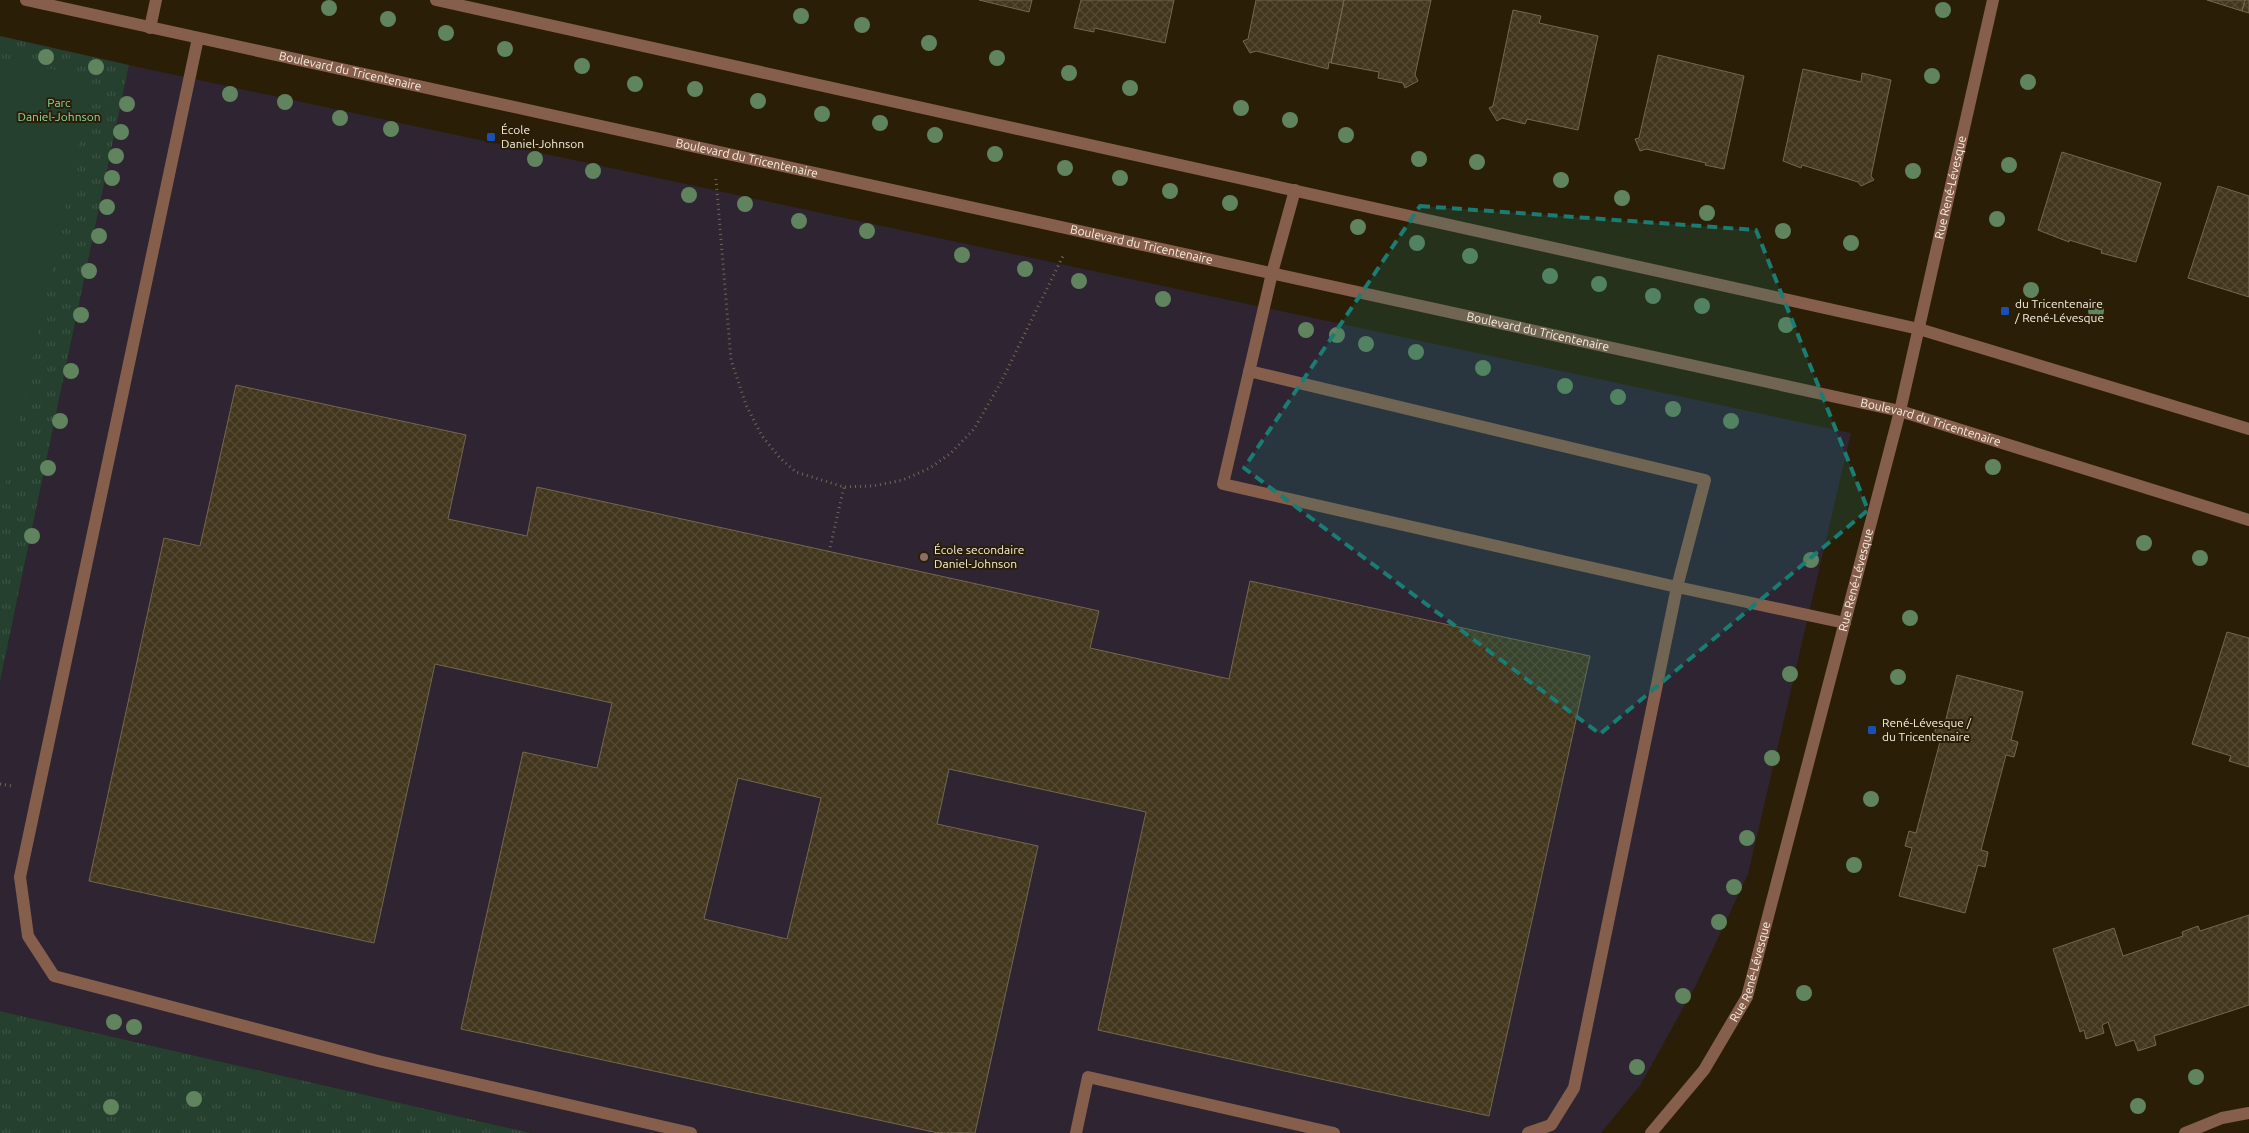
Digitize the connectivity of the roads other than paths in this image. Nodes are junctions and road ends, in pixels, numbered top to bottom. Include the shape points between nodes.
1 (26, 0) edge
2 (156, 0) edge
3 (436, 0) edge
4 (1993, 0) edge
5 (150, 28) junction
6 (198, 38) junction
7 (1295, 190) junction
8 (1272, 273) junction
9 (1919, 329) junction
10 (1249, 371) junction
11 (1900, 411) junction
12 (2249, 429) edge
13 (2249, 520) edge
14 (1677, 587) junction
15 (1844, 623) junction
16 (2249, 1113) edge
17 (690, 1133) edge
18 (1076, 1133) edge
19 (1334, 1133) edge
20 (1528, 1133) edge
21 (1651, 1133) edge
22 (2185, 1133) edge

1 - 5 street, Boulevard du Tricentenaire
2 - 5 street
3 - 7 street
4 - 9 street, Rue René-Lévesque
5 - 6 street, Boulevard du Tricentenaire
6 - 8 street, Boulevard du Tricentenaire
6 - 17 street via 20,877 28,936 54,976 378,1061
7 - 8 street
7 - 9 street
8 - 10 street
8 - 11 street, Boulevard du Tricentenaire
9 - 11 street, Rue René-Lévesque
9 - 12 street
10 - 14 street via 1705,480
10 - 14 street via 1222,484
11 - 13 street, Boulevard du Tricentenaire
11 - 15 street, Rue René-Lévesque
14 - 15 street
14 - 20 street via 1574,1088 1551,1126
15 - 21 street, Rue René-Lévesque via 1747,997 1704,1070
16 - 22 street via 2222,1118
18 - 19 street via 1088,1076

